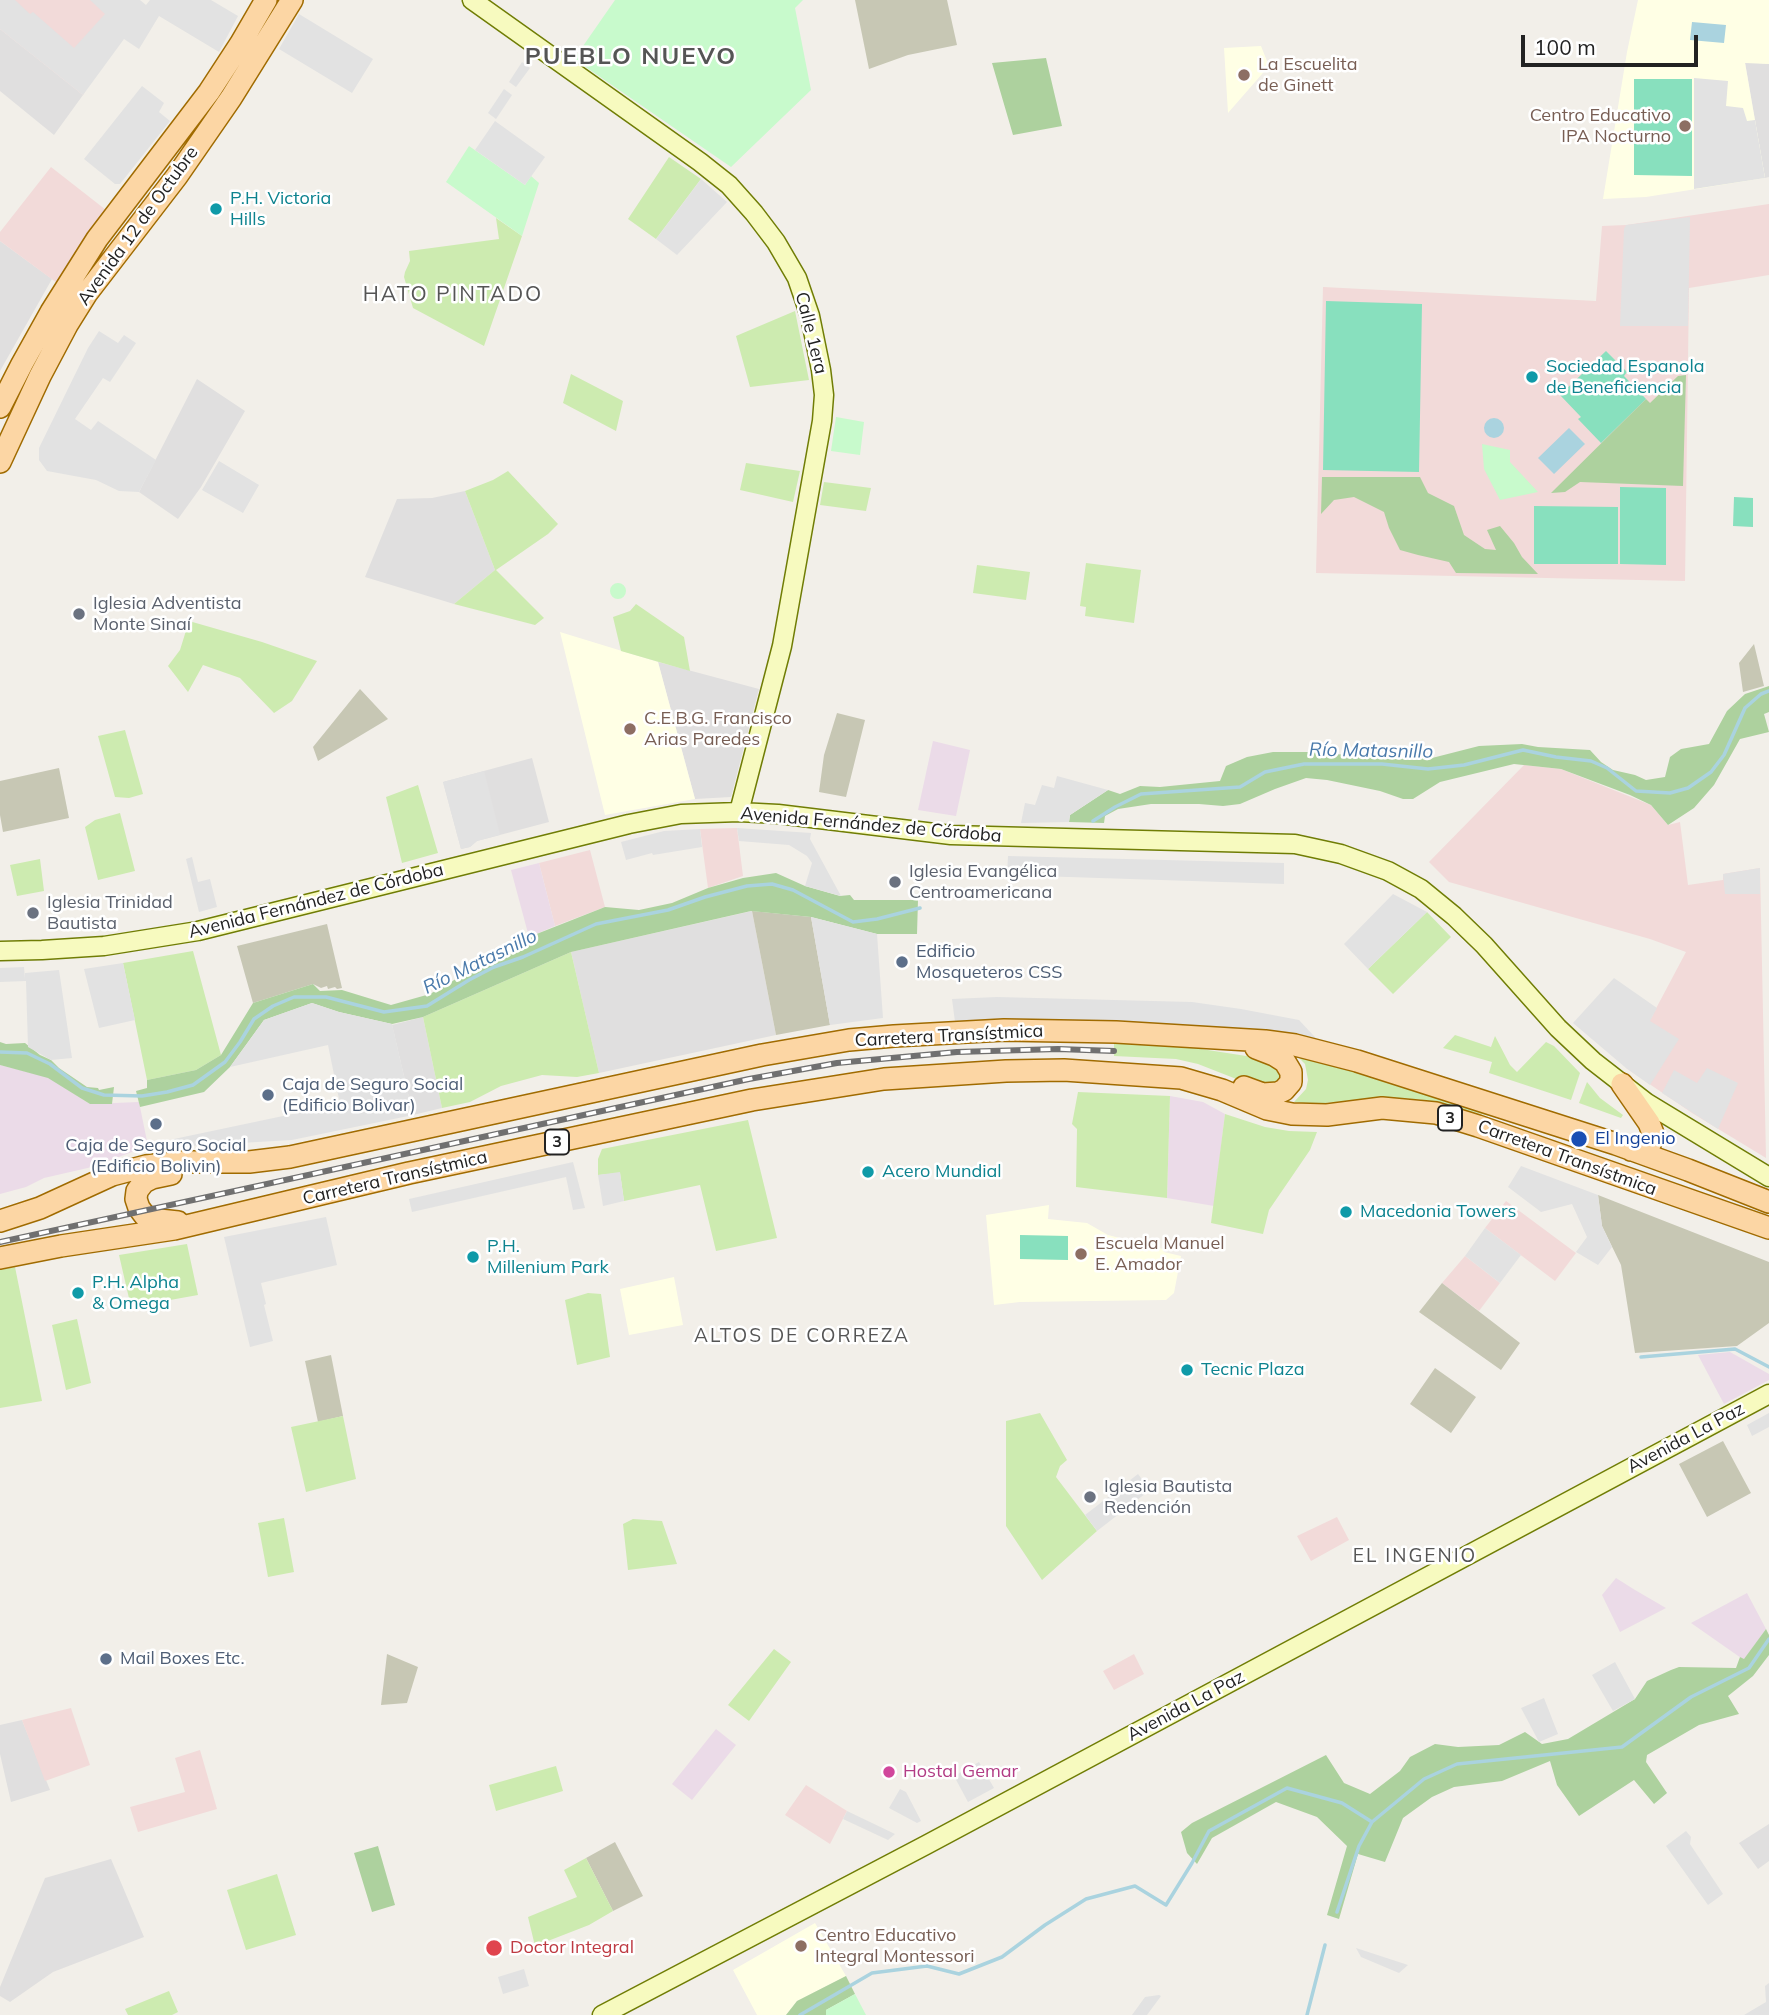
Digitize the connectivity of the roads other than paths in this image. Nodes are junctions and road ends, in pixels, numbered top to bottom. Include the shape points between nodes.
1 (266, 0) edge
2 (292, 0) edge
3 (472, 0) edge
4 (0, 407) edge
5 (0, 461) edge
6 (738, 812) junction
7 (0, 951) edge
8 (1227, 1039) junction
9 (1121, 1074) junction
10 (1622, 1084) junction
11 (1631, 1150) junction
12 (249, 1161) junction
13 (1769, 1177) edge
14 (86, 1187) junction
15 (1769, 1202) edge
16 (0, 1207) edge
17 (0, 1221) edge
18 (197, 1223) junction
19 (1769, 1228) edge
20 (0, 1258) edge
21 (1769, 1394) edge
22 (602, 2015) edge

1 - 4 main road, Avenida 12 de Octubre via 209,92 97,239
2 - 5 main road, Avenida 12 de Octubre via 191,156 67,325
3 - 6 main road, Calle 1era via 729,185 776,242 797,278 810,316 824,395 822,421 782,646
6 - 7 main road, Avenida Fernández de Córdoba via 681,814 629,824 198,931 104,946
6 - 10 main road, Avenida Fernández de Córdoba via 951,835 1295,844 1341,854 1388,871 1454,916 1558,1028
8 - 9 main road via 1280,1058 1291,1072 1289,1085 1268,1094 1185,1070
8 - 11 main road, Carretera Transístmica / 3 via 1295,1045 1357,1061
8 - 12 main road, Carretera Transístmica / 3 via 1004,1030 849,1040 290,1157
9 - 18 main road, Carretera Transístmica / 3 via 1052,1070 944,1074 764,1098
9 - 19 main road, Carretera Transístmica / 3 via 1181,1079 1292,1114 1382,1108 1436,1113
10 - 11 main road via 1654,1136 1650,1144
10 - 13 main road, Avenida Fernández de Córdoba
11 - 15 main road, Carretera Transístmica / 3
12 - 14 main road, Carretera Transístmica / 3 via 146,1166
12 - 18 main road via 155,1177 139,1187 137,1203 145,1216
14 - 16 main road
14 - 17 main road, Carretera Transístmica / 3
18 - 20 main road, Carretera Transístmica / 3
21 - 22 main road, Avenida La Paz

